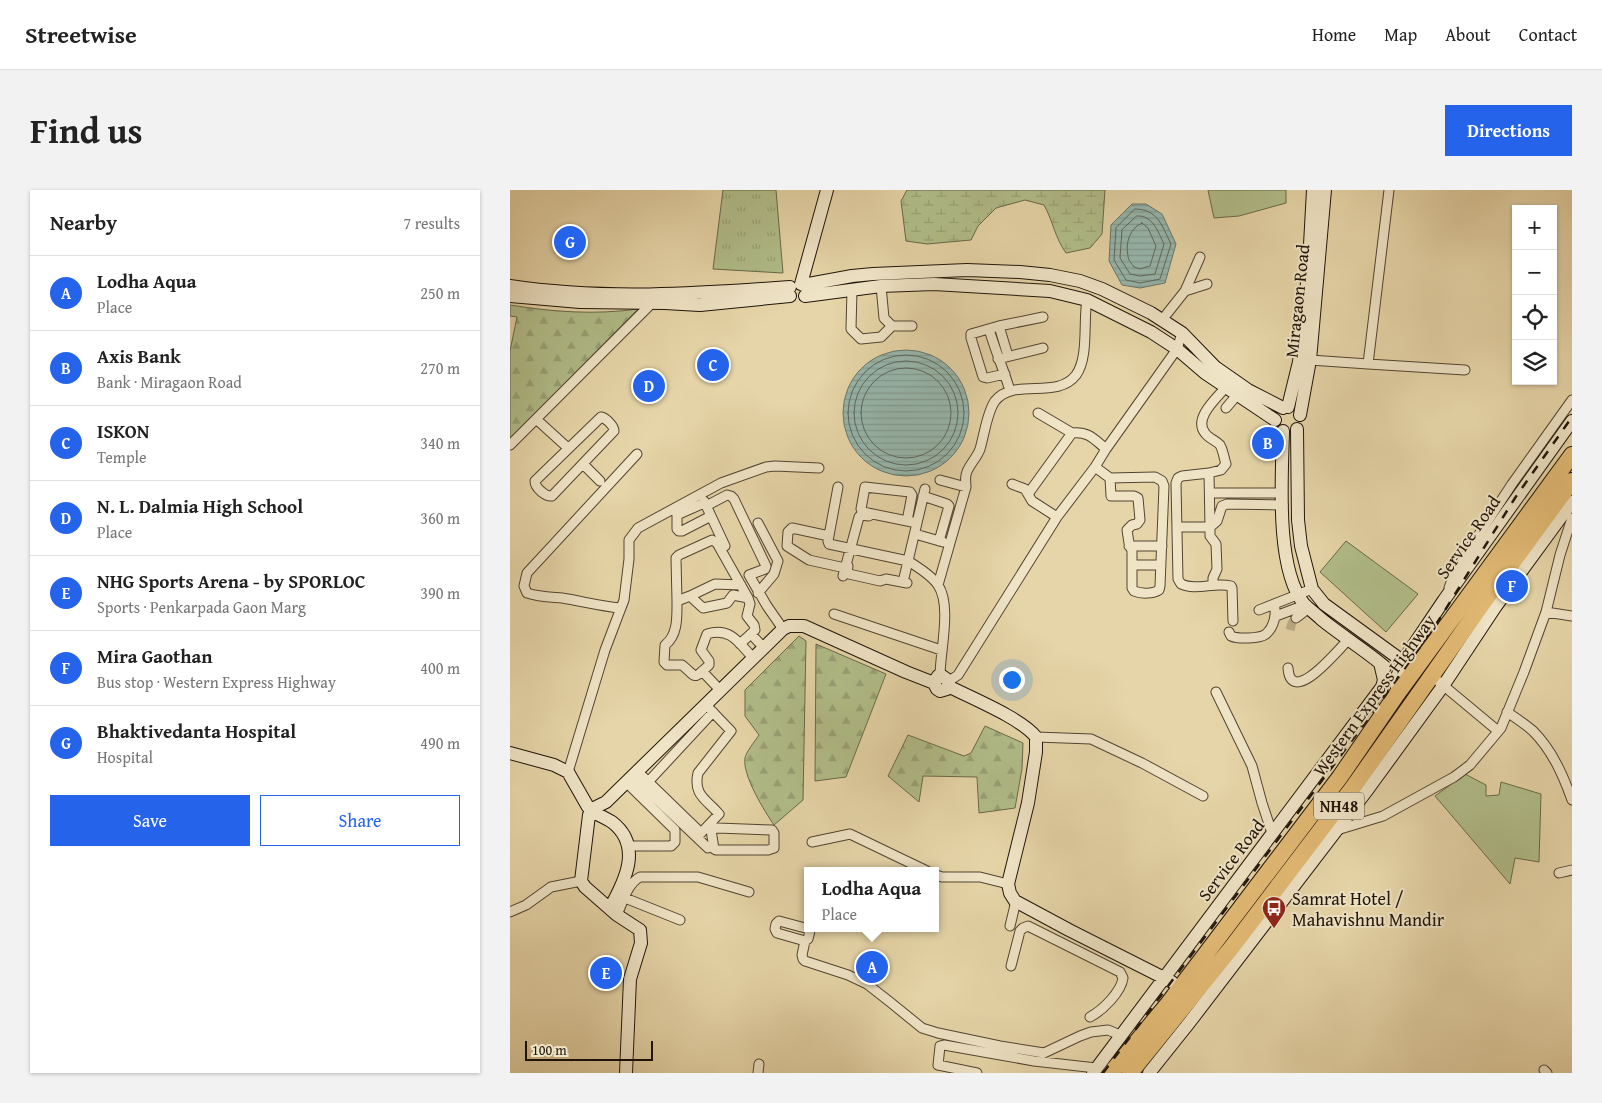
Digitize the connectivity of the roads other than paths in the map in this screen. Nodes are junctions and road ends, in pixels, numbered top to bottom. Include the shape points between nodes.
1 (827, 190) edge
2 (1313, 190) edge
3 (1325, 190) edge
4 (1389, 190) edge
5 (1200, 257) dead end
6 (1207, 284) dead end
7 (510, 286) edge
8 (881, 286) junction
9 (798, 290) junction
10 (852, 290) junction
11 (1185, 290) junction
12 (1105, 291) junction
13 (510, 296) edge
14 (656, 298) junction
15 (1092, 303) junction
16 (1043, 316) dead end
17 (1162, 320) junction
18 (892, 326) junction
19 (912, 326) dead end
20 (999, 326) junction
21 (989, 329) junction
22 (1182, 333) junction
23 (1043, 348) dead end
24 (1177, 349) junction
25 (1008, 356) junction
26 (998, 358) junction
27 (1310, 360) junction
28 (1368, 364) junction
29 (1465, 370) dead end
30 (1005, 374) junction
31 (1226, 387) junction
32 (1010, 391) junction
33 (1237, 395) junction
34 (1572, 400) edge
35 (1226, 408) dead end
36 (1285, 408) junction
37 (1038, 413) dead end
38 (1300, 415) junction
39 (536, 419) junction
40 (1568, 419) edge
41 (1275, 420) junction
42 (1297, 429) junction
43 (1283, 431) junction
44 (1072, 433) junction
45 (510, 445) edge
46 (568, 448) junction
47 (1106, 449) junction
48 (638, 454) dead end
49 (1572, 454) edge
50 (583, 464) junction
51 (1095, 467) junction
52 (819, 468) dead end
53 (1209, 473) junction
54 (1110, 478) junction
55 (940, 480) dead end
56 (600, 481) dead end
57 (1572, 481) edge
58 (1012, 484) dead end
59 (838, 487) dead end
60 (966, 487) junction
61 (1210, 493) junction
62 (1028, 494) junction
63 (1282, 499) junction
64 (704, 501) junction
65 (1572, 502) edge
66 (711, 516) junction
67 (1057, 517) junction
68 (1572, 518) edge
69 (907, 521) junction
70 (758, 523) dead end
71 (1529, 526) junction
72 (1177, 527) junction
73 (1210, 527) junction
74 (916, 528) junction
75 (828, 539) junction
76 (939, 541) junction
77 (950, 544) junction
78 (1129, 546) junction
79 (1162, 546) junction
80 (851, 549) junction
81 (908, 561) junction
82 (1132, 565) junction
83 (1161, 565) junction
84 (749, 575) junction
85 (741, 584) junction
86 (938, 585) junction
87 (1213, 585) junction
88 (1312, 589) junction
89 (758, 593) junction
90 (690, 596) junction
91 (748, 598) junction
92 (677, 601) junction
93 (1304, 603) junction
94 (1274, 604) junction
95 (620, 608) junction
96 (1259, 610) dead end
97 (1546, 612) junction
98 (834, 614) dead end
99 (1276, 616) junction
100 (1572, 616) edge
101 (1296, 618) tunnel mouth
102 (1233, 621) dead end
103 (784, 629) junction
104 (1229, 632) dead end
105 (751, 634) junction
106 (1348, 640) junction
107 (740, 644) junction
108 (764, 648) junction
109 (941, 650) junction
110 (753, 658) junction
111 (1380, 663) junction
112 (1409, 666) junction
113 (1288, 668) dead end
114 (702, 671) junction
115 (1397, 677) junction
116 (943, 681) junction
117 (1437, 681) junction
118 (720, 690) junction
119 (1216, 692) dead end
120 (1398, 694) junction
121 (709, 708) junction
122 (1508, 712) junction
123 (1498, 731) junction
124 (1036, 737) junction
125 (510, 752) edge
126 (568, 772) junction
127 (631, 777) junction
128 (648, 782) junction
129 (1203, 796) dead end
130 (659, 797) junction
131 (1572, 800) edge
132 (592, 811) junction
133 (674, 822) junction
134 (1336, 830) junction
135 (1272, 833) junction
136 (702, 835) junction
137 (812, 842) dead end
138 (629, 846) junction
139 (708, 848) dead end
140 (919, 867) edge
141 (1572, 870) edge
142 (1559, 873) dead end
143 (939, 876) edge
144 (581, 881) junction
145 (1008, 884) junction
146 (750, 892) dead end
147 (625, 898) junction
148 (1016, 901) junction
149 (510, 912) edge
150 (613, 912) junction
151 (680, 920) dead end
152 (1010, 926) dead end
153 (1081, 936) junction
154 (804, 941) dead end
155 (1074, 949) junction
156 (1011, 966) dead end
157 (1165, 978) junction
158 (1187, 991) junction
159 (1090, 1017) dead end
160 (1120, 1035) junction
161 (1055, 1068) edge
162 (1100, 1071) edge
163 (626, 1073) edge
164 (976, 1073) edge
165 (1130, 1073) edge
166 (1149, 1073) edge

1 - 9 main road
2 - 36 main road, Miragaon Road via 1300,362
3 - 27 main road, Miragaon Road
4 - 28 street
5 - 11 street
6 - 11 street
7 - 14 main road
8 - 10 main road
8 - 15 main road via 934,284 1050,291
8 - 18 street via 884,318
9 - 10 main road
9 - 12 main road via 866,274 967,270 1050,275 1080,281
9 - 14 main road
10 - 18 street via 851,329 861,339 880,337
11 - 17 street
12 - 15 main road
12 - 17 main road
13 - 14 main road via 580,302
14 - 39 street
15 - 24 main road via 1151,332
15 - 32 street via 1081,364 1068,383
16 - 20 street
17 - 22 main road
18 - 19 street
20 - 21 street
20 - 25 street
21 - 26 street
21 - 30 street via 971,336 983,376
22 - 24 street
22 - 36 main road via 1215,367 1248,390
23 - 25 street
24 - 31 main road
24 - 47 street
25 - 26 street
26 - 30 street
27 - 28 street
27 - 38 main road, Miragaon Road
28 - 29 street
30 - 32 street
31 - 33 main road
31 - 53 street via 1201,420 1203,431 1222,447 1226,464 1221,470
32 - 60 street via 994,402 976,458 965,477
33 - 35 street
33 - 41 main road
34 - 40 street
36 - 38 main road via 1293,408
36 - 41 main road via 1279,411
37 - 44 street
38 - 42 main road
39 - 45 street
39 - 46 street
40 - 112 main road, Service Road via 1444,600
41 - 43 main road
42 - 43 main road
42 - 88 main road via 1298,520
43 - 63 main road
44 - 47 street via 1087,434
44 - 62 street
46 - 50 street via 598,418 604,418 614,428 614,433
46 - 50 street via 535,482 535,486 546,496 552,496
47 - 51 street
48 - 95 street via 527,573 524,586 527,593 539,596
49 - 71 highway, Western Express Highway / NH48
50 - 56 street
51 - 54 street
51 - 67 street
52 - 64 street via 766,467 733,478
53 - 61 street
53 - 72 street via 1178,478
54 - 78 street via 1111,496 1138,498 1140,520 1127,530
54 - 79 street via 1155,478 1162,481
55 - 60 street
57 - 71 highway, Western Express Highway / NH48
58 - 62 street via 1026,489
59 - 75 street
60 - 77 street
61 - 63 street
61 - 73 street
62 - 67 street via 1032,501
63 - 73 street via 1227,504 1222,506 1217,521
63 - 93 main road via 1288,566
64 - 66 street
64 - 66 street via 677,515 677,529 682,531
64 - 84 street via 727,495 734,499 766,566
64 - 95 street via 638,528 629,540 624,600
65 - 117 main road
66 - 84 street via 738,575
67 - 116 street via 958,675
68 - 97 street
69 - 69 street via 861,511 865,487 910,492
69 - 74 street
70 - 89 street via 778,561 774,574
71 - 112 highway, Western Express Highway / NH48
71 - 117 highway, Western Express Highway / NH48
72 - 73 street
72 - 87 street via 1178,579 1181,584 1192,587
73 - 87 street via 1210,536 1216,544 1217,569
74 - 76 street
74 - 76 street via 924,493 947,504
74 - 80 street via 860,516
74 - 81 street
75 - 80 street via 829,544
75 - 80 street via 792,528 788,532 787,546 809,560 844,572
76 - 77 street
77 - 86 street
78 - 79 street
78 - 82 street
79 - 83 street
80 - 81 street
80 - 81 street via 848,574 880,581 906,583
81 - 86 street
82 - 83 street
82 - 83 street via 1132,588 1138,593 1159,590
84 - 89 street
85 - 90 street via 715,584
85 - 91 street
85 - 92 street via 717,543 710,540 676,558
86 - 109 street via 945,612
87 - 102 street via 1232,588
88 - 93 street
88 - 112 main road via 1324,604
89 - 103 street
90 - 91 street via 701,608 727,603 733,595
90 - 92 street
91 - 105 street via 747,616 755,627
92 - 114 street via 676,623 672,640 664,647 664,662 682,665 693,676
93 - 94 street
93 - 99 street
93 - 101 street
93 - 106 main road
94 - 96 street
94 - 99 street
95 - 126 street
97 - 100 street
97 - 122 street
98 - 109 street
99 - 104 street via 1268,632 1260,637 1236,638
103 - 108 main road
103 - 116 main road via 804,626 906,672
105 - 107 street
105 - 108 street
106 - 111 main road
106 - 113 street via 1304,681 1289,678
107 - 110 street
107 - 114 street via 726,633 707,634 701,650 709,663
108 - 110 main road
109 - 116 street
110 - 118 main road
111 - 115 main road
111 - 135 main road, Service Road via 1384,680 1382,687
112 - 115 main road, Service Road
112 - 120 highway, Western Express Highway / NH48
114 - 118 street
115 - 120 main road
116 - 124 main road via 1002,712
117 - 123 street
117 - 134 main road via 1368,789
117 - 158 highway, Western Express Highway / NH48 via 1238,940
118 - 121 main road
119 - 135 street via 1252,766
120 - 158 highway, Western Express Highway / NH48
121 - 127 main road
121 - 128 street
121 - 136 street via 731,731 698,773 699,794 719,814
122 - 123 street
122 - 131 street via 1533,732 1552,756
123 - 134 street via 1470,765 1454,777 1383,816
124 - 129 street via 1091,739
124 - 145 main road via 1028,803
125 - 126 main road
126 - 132 main road
127 - 128 street
127 - 130 street
127 - 132 main road
127 - 133 street
128 - 130 street
130 - 133 street
130 - 136 street
132 - 138 main road via 613,823
132 - 144 main road
133 - 136 street
133 - 138 street via 675,842 671,846
134 - 166 main road
135 - 157 main road, Service Road
136 - 136 street via 716,850 774,848 774,833 768,829 717,828
136 - 139 street
137 - 140 street via 850,834
138 - 150 main road via 628,867
141 - 142 street
143 - 145 street via 980,877
144 - 149 street via 551,887
144 - 150 main road
145 - 148 main road
146 - 147 street via 698,877 640,877 631,884
147 - 150 street
147 - 151 street
148 - 152 street
148 - 153 main road
150 - 163 main road via 640,930 641,935 630,979
153 - 155 street
153 - 157 main road
154 - 160 street via 802,959 867,984 922,1028 1044,1053 1091,1032 1108,1030
155 - 156 street via 1028,926 1020,931
155 - 159 street via 1120,972 1123,978 1106,1006
157 - 158 main road
157 - 160 main road, Service Road
158 - 162 highway, Western Express Highway / NH48
158 - 165 highway, Western Express Highway / NH48
160 - 162 main road, Service Road
161 - 162 street
161 - 164 street via 940,1046 938,1064

